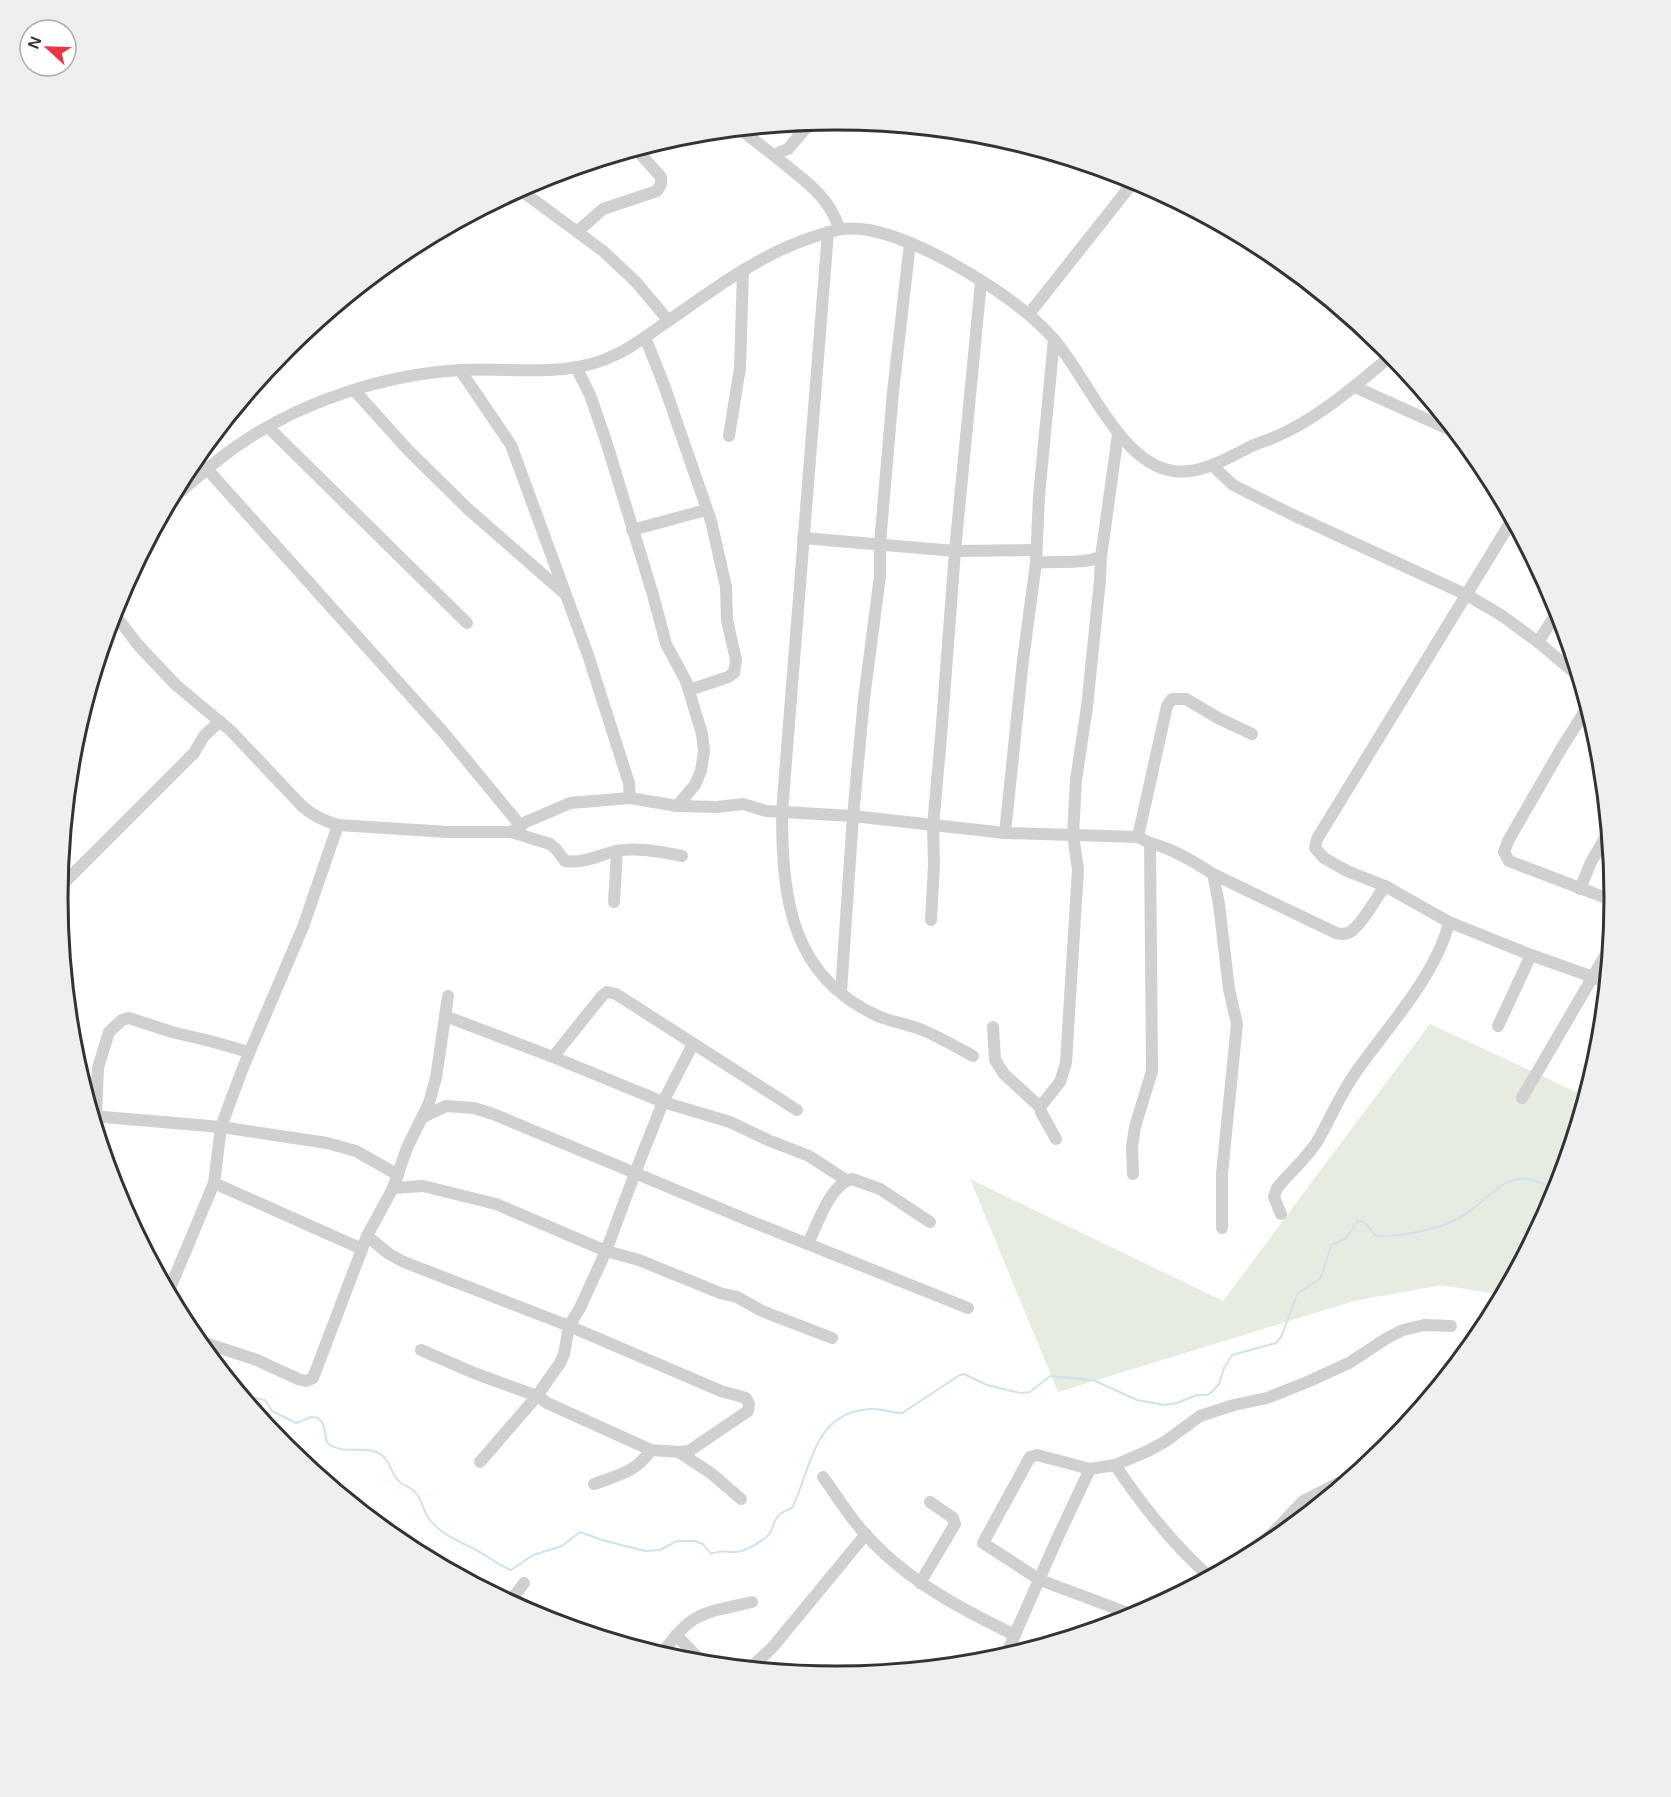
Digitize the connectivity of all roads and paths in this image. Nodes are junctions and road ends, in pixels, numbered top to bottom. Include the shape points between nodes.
1 (803, 131) edge
2 (748, 136) edge
3 (642, 156) edge
4 (777, 158) junction
5 (1128, 189) edge
6 (528, 195) edge
7 (834, 230) junction
8 (578, 231) junction
9 (909, 243) junction
10 (743, 271) junction
11 (981, 282) junction
12 (1029, 314) junction
13 (668, 320) junction
14 (645, 337) junction
15 (1054, 339) junction
16 (1385, 361) edge
17 (576, 367) junction
18 (460, 370) junction
19 (1355, 387) junction
20 (354, 390) junction
21 (1440, 425) edge
22 (268, 428) junction
23 (1118, 434) junction
24 (729, 436) dead end
25 (1212, 465) junction
26 (207, 469) junction
27 (190, 483) edge
28 (706, 510) junction
29 (1508, 527) edge
30 (633, 530) junction
31 (803, 538) junction
32 (880, 543) junction
33 (1036, 550) junction
34 (955, 551) junction
35 (1101, 557) junction
36 (1036, 563) junction
37 (565, 594) junction
38 (1467, 595) junction
39 (120, 621) edge
40 (1551, 621) edge
41 (467, 622) dead end
42 (1538, 642) junction
43 (1567, 667) edge
44 (688, 690) junction
45 (1581, 717) edge
46 (220, 721) junction
47 (1252, 734) dead end
48 (630, 798) junction
49 (677, 806) junction
50 (782, 812) junction
51 (853, 816) junction
52 (338, 825) junction
53 (933, 826) junction
54 (515, 828) junction
55 (1005, 833) junction
56 (1073, 836) junction
57 (1138, 837) junction
58 (1150, 843) junction
59 (1602, 844) edge
60 (617, 851) junction
61 (682, 856) dead end
62 (1213, 874) junction
63 (68, 879) edge
64 (1385, 886) junction
65 (1580, 889) junction
66 (1604, 897) edge
67 (614, 902) dead end
68 (931, 920) dead end
69 (1449, 921) junction
70 (1531, 955) junction
71 (1601, 963) edge
72 (1593, 976) junction
73 (1599, 979) edge
74 (841, 992) junction
75 (448, 996) dead end
76 (445, 1016) junction
77 (1498, 1026) dead end
78 (993, 1027) dead end
79 (693, 1044) junction
80 (249, 1052) junction
81 (973, 1056) dead end
82 (553, 1057) junction
83 (91, 1084) edge
84 (97, 1088) junction
85 (1522, 1098) dead end
86 (95, 1102) edge
87 (663, 1102) junction
88 (1040, 1107) junction
89 (797, 1110) dead end
90 (100, 1116) edge
91 (423, 1117) junction
92 (221, 1127) junction
93 (1056, 1140) dead end
94 (636, 1173) junction
95 (1132, 1174) dead end
96 (398, 1175) junction
97 (846, 1180) junction
98 (214, 1183) junction
99 (393, 1188) junction
100 (1281, 1214) dead end
101 (930, 1222) dead end
102 (1222, 1228) dead end
103 (367, 1236) junction
104 (808, 1244) junction
105 (362, 1249) junction
106 (606, 1251) junction
107 (172, 1284) edge
108 (968, 1308) dead end
109 (569, 1326) junction
110 (1451, 1326) dead end
111 (832, 1338) dead end
112 (211, 1345) edge
113 (421, 1350) dead end
114 (537, 1396) junction
115 (651, 1450) junction
116 (679, 1452) junction
117 (480, 1462) dead end
118 (1115, 1465) junction
119 (1090, 1469) junction
120 (823, 1477) dead end
121 (594, 1484) dead end
122 (741, 1499) dead end
123 (930, 1502) dead end
124 (866, 1534) junction
125 (1205, 1572) edge
126 (1040, 1580) junction
127 (524, 1583) dead end
128 (920, 1583) junction
129 (515, 1596) edge
130 (752, 1602) dead end
131 (1122, 1611) edge
132 (675, 1635) junction
133 (1010, 1646) edge
134 (666, 1647) edge
135 (693, 1653) edge
136 (756, 1662) edge

1 - 4 street
2 - 4 street
3 - 8 street via 661,177 657,191 603,209
4 - 7 street via 827,201 834,213
5 - 12 street
6 - 8 street
7 - 9 street via 873,231
7 - 10 street via 768,256
7 - 31 street
8 - 13 street via 636,282
9 - 11 street
9 - 32 street
10 - 13 street
10 - 24 street via 740,368
11 - 12 street
11 - 34 street
12 - 15 street
13 - 14 street
14 - 17 street via 614,356
14 - 28 street
15 - 23 street
15 - 33 street
16 - 19 street
17 - 18 street
17 - 30 street via 590,395
18 - 20 street
18 - 37 street via 511,445
19 - 21 street
19 - 25 street via 1276,437
20 - 22 street
20 - 37 street via 468,509
22 - 26 street via 240,443
22 - 41 street
23 - 25 street via 1161,468 1177,472
23 - 35 street
25 - 38 street via 1233,485
26 - 27 street
26 - 54 street via 444,733
28 - 30 street
28 - 44 street via 723,570 736,667 728,677
29 - 38 street
30 - 44 street via 669,653
31 - 32 street
31 - 50 street
32 - 34 street
32 - 51 street via 880,576
33 - 34 street
33 - 36 street
34 - 53 street
35 - 36 street via 1079,563
35 - 56 street
36 - 55 street
37 - 48 street via 588,655
38 - 42 street
38 - 64 street via 1317,839 1315,848 1324,858 1347,872
39 - 46 street via 176,685
40 - 42 street
42 - 43 street
44 - 49 street via 704,751 695,785
45 - 65 street via 1504,852 1509,861
46 - 52 street via 302,806 318,818
46 - 63 street via 194,753
47 - 57 street via 1186,699 1172,699 1167,706
48 - 49 street
48 - 54 street via 570,803
49 - 50 street via 743,804
50 - 51 street
50 - 74 street via 784,873 795,930 820,973
51 - 53 street
51 - 74 street
52 - 54 street via 459,832
52 - 80 street via 303,927
53 - 55 street
53 - 68 street
54 - 60 street via 550,844 565,861
55 - 56 street
56 - 57 street
56 - 88 street via 1078,869 1066,1063 1060,1082
57 - 58 street
58 - 62 street via 1189,858
58 - 95 street via 1152,1071 1135,1126
59 - 65 street
60 - 61 street via 657,851
60 - 67 street
62 - 64 street via 1344,934 1351,932
62 - 102 street via 1237,1024 1222,1173
64 - 69 street
65 - 66 street
69 - 70 street
69 - 100 street via 1427,972 1355,1073 1317,1142 1275,1193
70 - 72 street
70 - 77 street
71 - 72 street
72 - 73 street
72 - 85 street
74 - 81 street via 881,1017 920,1029
75 - 76 street
76 - 82 street
76 - 91 street via 436,1078
78 - 88 street via 995,1060 1004,1074
79 - 82 street via 616,994 608,993
79 - 87 street
79 - 89 street
80 - 84 street via 129,1018 109,1032 98,1068
80 - 92 street
82 - 87 street
83 - 84 street
84 - 86 street
87 - 94 street
87 - 97 street via 730,1122 809,1156
88 - 93 street
90 - 92 street
91 - 94 street via 446,1106 474,1108
91 - 96 street
92 - 96 street via 341,1146
92 - 98 street
94 - 104 street
94 - 106 street
96 - 99 street
97 - 101 street via 880,1189
97 - 104 street via 833,1192
98 - 105 street
98 - 107 street
99 - 103 street
99 - 106 street via 423,1186 485,1201
103 - 105 street
103 - 109 street via 404,1262
104 - 108 street
105 - 112 street via 313,1378 298,1379
106 - 109 street
106 - 111 street via 737,1297
109 - 114 street via 564,1354
109 - 116 street via 746,1398 748,1411 689,1450
110 - 118 street via 1424,1325 1403,1330 1350,1363 1305,1383 1200,1416 1148,1451
113 - 114 street
114 - 115 street
114 - 117 street
115 - 116 street
115 - 121 street via 630,1470
116 - 122 street
118 - 119 street
118 - 125 street via 1171,1537
119 - 126 street
119 - 126 street via 1033,1454 983,1540 985,1546
120 - 124 street
123 - 128 street via 953,1518 955,1524
124 - 128 street
124 - 136 street
126 - 131 street
126 - 133 street
127 - 129 street
128 - 133 street via 966,1611
130 - 132 street via 705,1612
132 - 134 street
132 - 135 street

